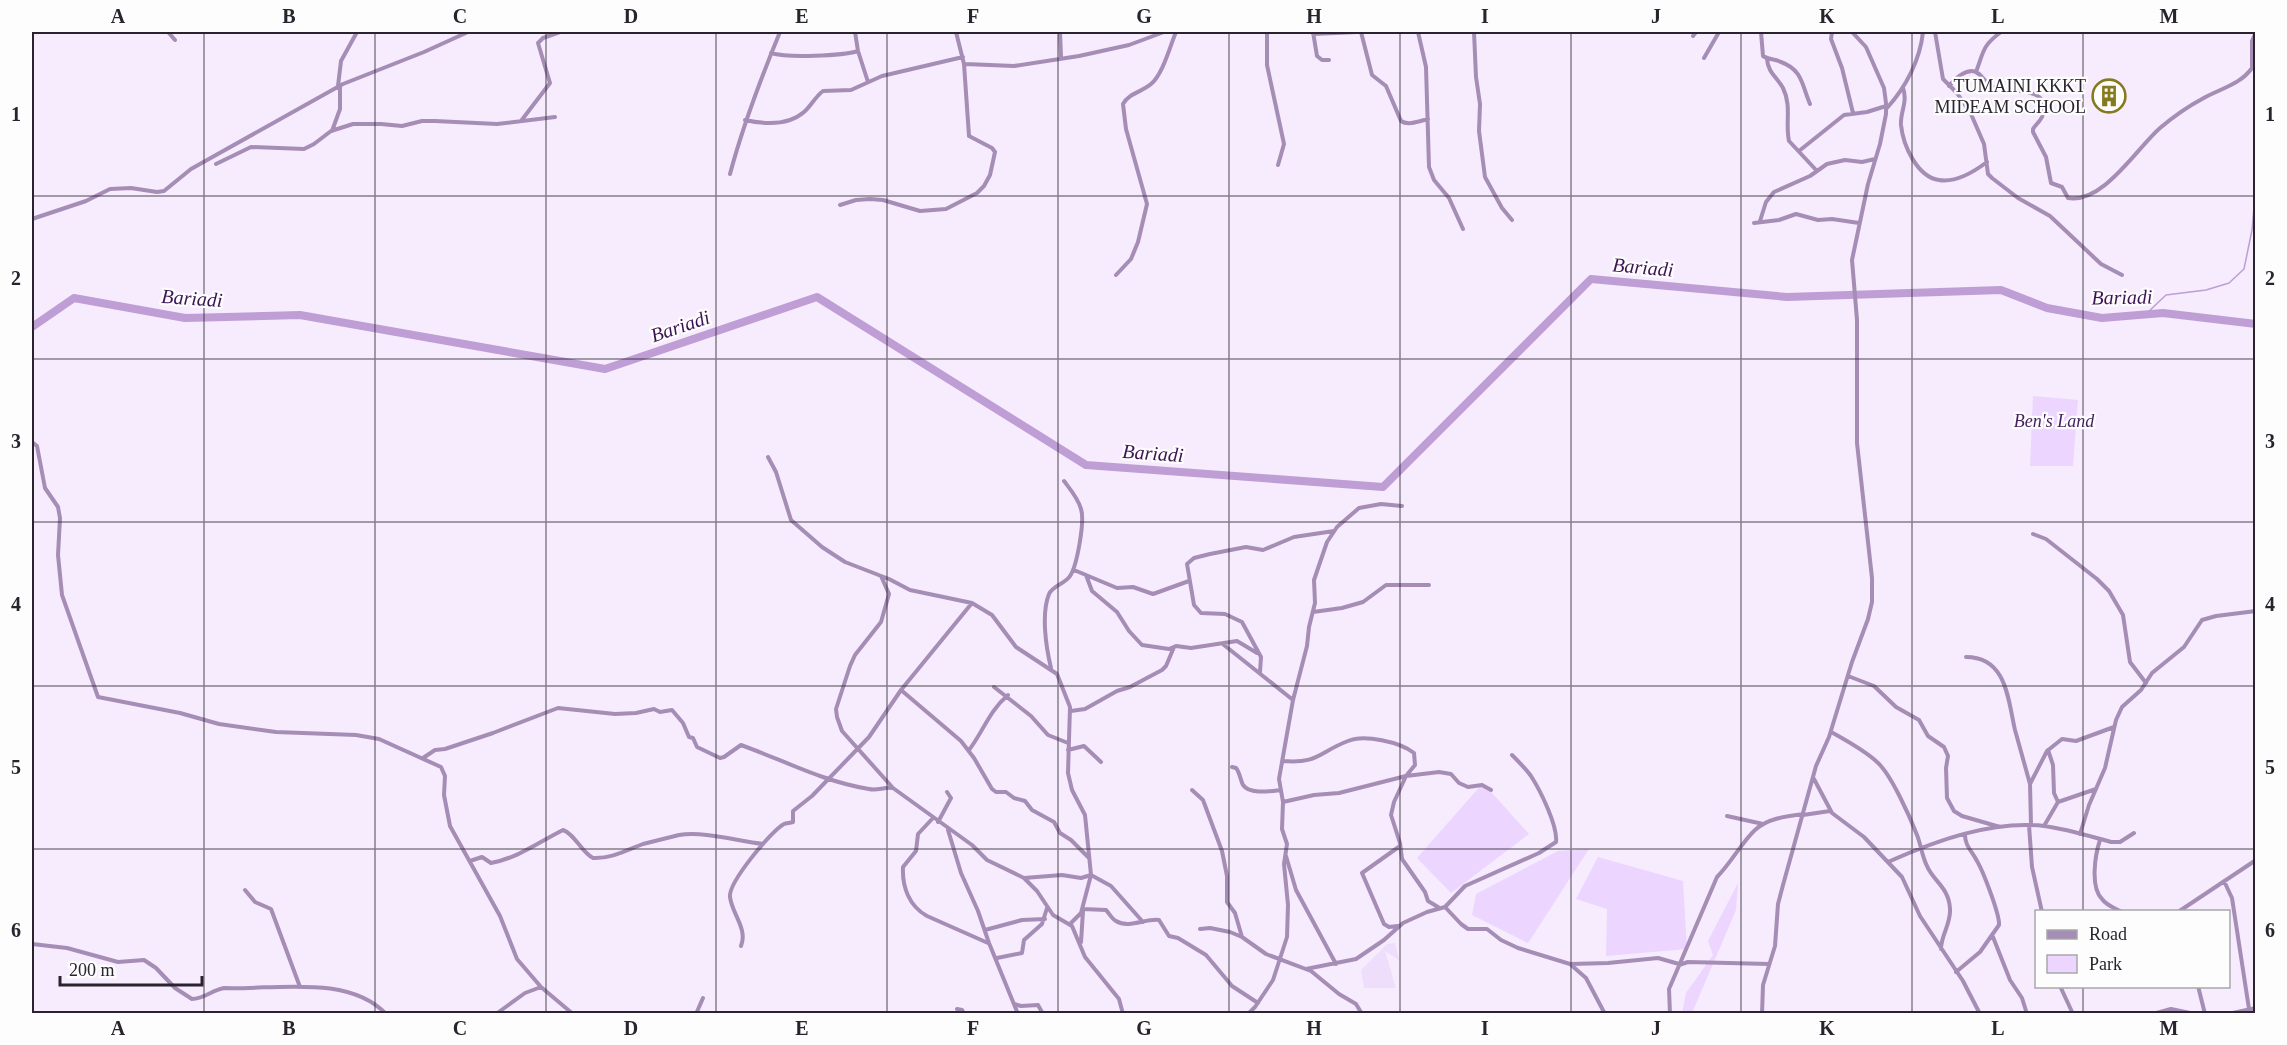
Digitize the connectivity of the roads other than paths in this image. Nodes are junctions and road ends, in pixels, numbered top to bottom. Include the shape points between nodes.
1 (168, 32) edge
2 (357, 32) edge
3 (468, 32) edge
4 (560, 32) edge
5 (780, 32) edge
6 (855, 32) edge
7 (956, 32) edge
8 (1060, 32) edge
9 (1164, 32) edge
10 (1176, 32) edge
11 (1267, 32) edge
12 (1359, 32) edge
13 (1418, 32) edge
14 (1474, 32) edge
15 (1696, 32) edge
16 (1719, 32) edge
17 (1761, 32) edge
18 (1832, 32) edge
19 (1852, 32) edge
20 (1923, 32) edge
21 (1935, 32) edge
22 (2001, 32) edge
23 (2256, 32) edge
24 (1313, 33) edge
25 (1693, 36) dead end
26 (175, 40) dead end
27 (858, 51) junction
28 (771, 53) junction
29 (963, 57) junction
30 (1061, 57) junction
31 (1704, 58) dead end
32 (1767, 59) junction
33 (1329, 60) dead end
34 (964, 64) junction
35 (1976, 72) junction
36 (868, 82) junction
37 (339, 86) junction
38 (1949, 86) junction
39 (1903, 88) junction
40 (1810, 104) dead end
41 (1886, 107) junction
42 (1853, 113) junction
43 (555, 117) dead end
44 (1428, 119) junction
45 (745, 120) junction
46 (521, 122) junction
47 (331, 131) junction
48 (1799, 151) junction
49 (1876, 158) junction
50 (1987, 162) junction
51 (216, 164) dead end
52 (1278, 165) dead end
53 (1817, 171) junction
54 (730, 174) dead end
55 (840, 205) dead end
56 (32, 219) edge
57 (1512, 220) dead end
58 (1859, 223) junction
59 (1463, 229) dead end
60 (1116, 275) dead end
61 (2122, 275) dead end
62 (32, 442) edge
63 (768, 458) dead end
64 (1064, 481) dead end
65 (1402, 507) dead end
66 (1334, 531) junction
67 (2033, 534) dead end
68 (1074, 570) junction
69 (1086, 575) junction
70 (881, 576) junction
71 (1189, 581) junction
72 (1429, 585) dead end
73 (972, 603) junction
74 (2256, 611) edge
75 (1313, 612) junction
76 (1224, 645) junction
77 (1174, 647) junction
78 (1258, 654) junction
79 (1966, 657) dead end
80 (1051, 668) junction
81 (1260, 672) junction
82 (1848, 676) junction
83 (2146, 683) junction
84 (994, 687) dead end
85 (901, 690) junction
86 (1008, 695) junction
87 (1293, 700) junction
88 (1071, 711) junction
89 (2115, 726) junction
90 (1831, 732) junction
91 (1068, 743) junction
92 (858, 750) junction
93 (1068, 750) junction
94 (2048, 750) junction
95 (969, 751) junction
96 (1512, 755) dead end
97 (423, 758) junction
98 (1283, 760) junction
99 (1101, 762) dead end
100 (1232, 767) dead end
101 (1406, 776) junction
102 (1814, 778) junction
103 (828, 779) junction
104 (2030, 784) junction
105 (893, 788) junction
106 (2096, 789) junction
107 (1192, 790) dead end
108 (1281, 790) junction
109 (1491, 790) dead end
110 (947, 792) dead end
111 (1283, 802) junction
112 (2058, 802) junction
113 (1830, 812) junction
114 (1804, 815) junction
115 (1727, 816) dead end
116 (933, 818) junction
117 (938, 822) junction
118 (1764, 824) junction
119 (2030, 825) junction
120 (2044, 826) junction
121 (947, 828) junction
122 (2001, 828) junction
123 (2134, 833) dead end
124 (2080, 834) junction
125 (1965, 835) junction
126 (2100, 839) junction
127 (764, 844) junction
128 (1400, 846) junction
129 (1922, 848) junction
130 (1286, 855) junction
131 (1089, 857) junction
132 (2256, 860) edge
133 (470, 861) junction
134 (1888, 862) junction
135 (1091, 875) junction
136 (1024, 878) junction
137 (2224, 881) junction
138 (245, 890) dead end
139 (1445, 907) junction
140 (1047, 908) junction
141 (1439, 908) junction
142 (1083, 910) junction
143 (2042, 910) edge
144 (2119, 910) edge
145 (2181, 910) edge
146 (1045, 918) junction
147 (1143, 922) junction
148 (1070, 924) junction
149 (1398, 926) junction
150 (1200, 929) dead end
151 (985, 930) junction
152 (1993, 937) junction
153 (1242, 938) junction
154 (989, 943) junction
155 (32, 944) edge
156 (741, 946) dead end
157 (1081, 946) junction
158 (1941, 950) junction
159 (997, 958) junction
160 (1280, 960) junction
161 (1336, 964) junction
162 (1570, 964) junction
163 (1769, 964) junction
164 (1678, 965) junction
165 (1306, 969) junction
166 (1956, 972) junction
167 (300, 987) junction
168 (542, 987) junction
169 (2060, 988) edge
170 (2198, 988) edge
171 (703, 998) dead end
172 (1014, 1004) junction
173 (1256, 1005) junction
174 (2256, 1008) edge
175 (957, 1009) dead end
176 (2249, 1009) junction
177 (386, 1014) edge
178 (496, 1014) edge
179 (573, 1014) edge
180 (696, 1014) edge
181 (964, 1014) edge
182 (1018, 1014) edge
183 (1042, 1014) edge
184 (1123, 1014) edge
185 (1248, 1014) edge
186 (1255, 1014) edge
187 (1362, 1014) edge
188 (1605, 1014) edge
189 (1670, 1014) edge
190 (1762, 1014) edge
191 (1980, 1014) edge
192 (2027, 1014) edge
193 (2073, 1014) edge
194 (2153, 1014) edge
195 (2195, 1014) edge
196 (2205, 1014) edge
197 (2228, 1014) edge

1 - 26 street
2 - 37 street via 341,61
3 - 37 street
4 - 46 street via 538,43 550,83
5 - 28 street
6 - 27 street
7 - 29 street
8 - 30 street
9 - 30 street via 1129,45
10 - 60 street via 1154,81 1124,104 1126,129 1147,204 1134,252
11 - 52 street via 1267,65 1284,144
12 - 24 street
12 - 44 street via 1372,75 1386,86 1401,121
13 - 44 street via 1426,67
14 - 57 street via 1485,177
15 - 25 street
16 - 31 street
17 - 32 street via 1763,56
18 - 42 street
19 - 41 street via 1866,47 1884,88
20 - 39 street
21 - 38 street via 1941,72
22 - 35 street via 1982,50
23 - 35 street via 2248,74 2181,112 2158,130 2112,179 2088,195 2073,199 2066,197 2062,187 2051,183 2044,151 2033,132 2042,117 2042,101 2027,91 1993,87
24 - 33 street via 1317,56
27 - 28 street via 839,55
27 - 36 street
28 - 45 street
29 - 34 street
29 - 36 street
30 - 34 street via 1014,66
32 - 40 street via 1785,63 1799,73
32 - 48 street via 1769,71 1787,100 1789,141
34 - 55 street via 969,136 995,152 984,186 953,206 929,212 870,199
35 - 38 street via 1963,74
36 - 45 street via 851,90 823,92 805,111 786,120
37 - 47 street via 340,109
37 - 56 street via 191,169 164,191 110,189
38 - 50 street via 1971,114
39 - 41 street
39 - 50 street via 1906,101 1901,123 1906,150 1924,172 1940,181 1953,179
41 - 42 street
41 - 49 street
42 - 48 street via 1840,117
43 - 46 street
44 - 59 street via 1431,174 1449,198
45 - 54 street
46 - 47 street via 422,121 402,126 368,123
47 - 51 street via 304,148 251,147
48 - 53 street
49 - 53 street via 1836,161
49 - 58 street
50 - 61 street via 1988,174 1997,182 2050,216 2089,255
53 - 58 street via 1771,193 1757,222 1797,214
58 - 82 street via 1852,260 1857,320 1856,430 1872,578 1869,619
62 - 97 street via 37,446 45,488 58,507 62,595 98,697 219,724 380,739
63 - 70 street via 791,520 832,554
64 - 68 street via 1082,511
65 - 66 street via 1381,504 1359,508
66 - 71 street via 1294,537 1263,550 1246,547 1194,558 1186,564
66 - 75 street via 1313,583
67 - 83 street via 2046,539 2109,591 2123,615 2130,662
68 - 69 street
68 - 80 street via 1051,590 1048,598 1045,639
69 - 71 street via 1117,588 1133,587 1153,594
69 - 77 street via 1092,591 1116,612 1138,642
70 - 73 street via 910,590
70 - 92 street via 889,594 881,622 855,654 836,709 839,724
71 - 78 street via 1198,611 1240,620
72 - 75 street via 1386,585 1363,602
73 - 80 street via 992,615 1016,647
73 - 85 street
74 - 83 street via 2202,620 2184,647 2154,670
75 - 87 street
76 - 77 street
76 - 78 street via 1237,641
76 - 81 street
77 - 88 street via 1162,670 1085,709
78 - 81 street
79 - 104 street via 1986,661 2007,687
80 - 88 street via 1060,679
81 - 87 street
82 - 90 street
82 - 122 street via 1874,686 1896,707 1919,720 1928,736 1944,747 1948,756 1947,798 1954,811
83 - 89 street via 2122,707
84 - 86 street
85 - 92 street
85 - 95 street
86 - 91 street via 1048,735
86 - 95 street via 988,716
87 - 98 street
88 - 91 street
89 - 94 street via 2076,741 2061,740
89 - 106 street
90 - 102 street
90 - 129 street via 1864,752 1885,771
91 - 93 street
92 - 103 street
92 - 105 street
93 - 99 street via 1084,746
93 - 131 street via 1069,782 1084,812
94 - 104 street
94 - 112 street
95 - 131 street via 992,789 1025,801 1032,810 1054,822 1060,833
96 - 139 street via 1530,774 1556,833 1556,842 1465,886
97 - 103 street via 435,750 558,708 615,714 654,709 674,711 695,745 706,753 722,758 741,745
97 - 133 street via 441,766 450,825
98 - 101 street via 1316,759 1349,740 1393,742 1415,756 1415,765
98 - 108 street
100 - 108 street via 1241,773 1248,790
101 - 109 street via 1448,773 1462,785 1482,785
101 - 111 street
101 - 128 street via 1391,812
102 - 113 street
102 - 114 street
103 - 105 street via 870,790
103 - 127 street via 793,811 792,822 783,825
104 - 119 street
105 - 116 street
106 - 112 street
106 - 124 street
107 - 153 street via 1203,800 1222,851 1227,870 1227,902
108 - 111 street
110 - 117 street via 951,798
111 - 130 street via 1281,826 1287,842
112 - 120 street
113 - 114 street
113 - 134 street via 1864,837
114 - 118 street
114 - 163 street via 1778,904 1775,946
115 - 118 street
116 - 117 street
116 - 154 street via 918,834 916,851 903,867 910,901 927,916
117 - 121 street
118 - 164 street via 1714,882
119 - 120 street
119 - 122 street
119 - 143 street via 2032,867
120 - 124 street
121 - 136 street via 987,860
121 - 151 street
122 - 125 street
123 - 126 street via 2120,842
124 - 126 street
125 - 129 street
125 - 152 street via 1966,846 1978,863 1998,911 1999,925
126 - 144 street via 2095,854 2096,888 2102,899
127 - 133 street via 706,834 683,835 593,858 563,830 506,859 491,863 482,857
127 - 156 street via 730,891 743,935
128 - 141 street via 1402,859 1428,901
128 - 149 street via 1362,873 1384,924
129 - 134 street
129 - 158 street via 1927,868 1941,884 1949,902 1950,916 1942,933
130 - 160 street via 1288,921
130 - 161 street via 1296,890
131 - 135 street
132 - 137 street
133 - 168 street via 500,916 517,959
134 - 158 street via 1902,877
135 - 136 street
135 - 142 street
135 - 147 street via 1111,886
136 - 140 street
137 - 145 street
137 - 176 street via 2232,898
138 - 167 street via 255,902 271,909
139 - 141 street
139 - 162 street via 1470,930 1491,930 1512,946
140 - 146 street
140 - 148 street
141 - 149 street
142 - 147 street via 1106,910 1116,921
142 - 148 street
142 - 157 street
146 - 151 street
146 - 159 street via 1024,940 1022,953
147 - 173 street via 1160,921 1169,936 1206,955 1232,986
148 - 157 street
149 - 161 street via 1364,955
150 - 153 street via 1218,929
151 - 154 street
152 - 166 street
152 - 192 street
153 - 160 street
154 - 159 street
155 - 167 street via 67,948 117,962 144,960 192,999 224,988
157 - 184 street via 1119,999
158 - 166 street
159 - 172 street
160 - 165 street
160 - 173 street via 1273,980
161 - 165 street
162 - 164 street via 1658,958
162 - 188 street via 1586,978
163 - 164 street
163 - 190 street
164 - 189 street via 1668,994
165 - 187 street via 1356,1004
166 - 191 street
167 - 177 street via 346,991 368,998
168 - 178 street via 525,993
168 - 179 street
169 - 193 street
170 - 196 street
171 - 180 street
172 - 182 street
172 - 183 street via 1038,1005
173 - 185 street
173 - 186 street
174 - 176 street
175 - 181 street
176 - 197 street
194 - 195 street via 2179,1010

